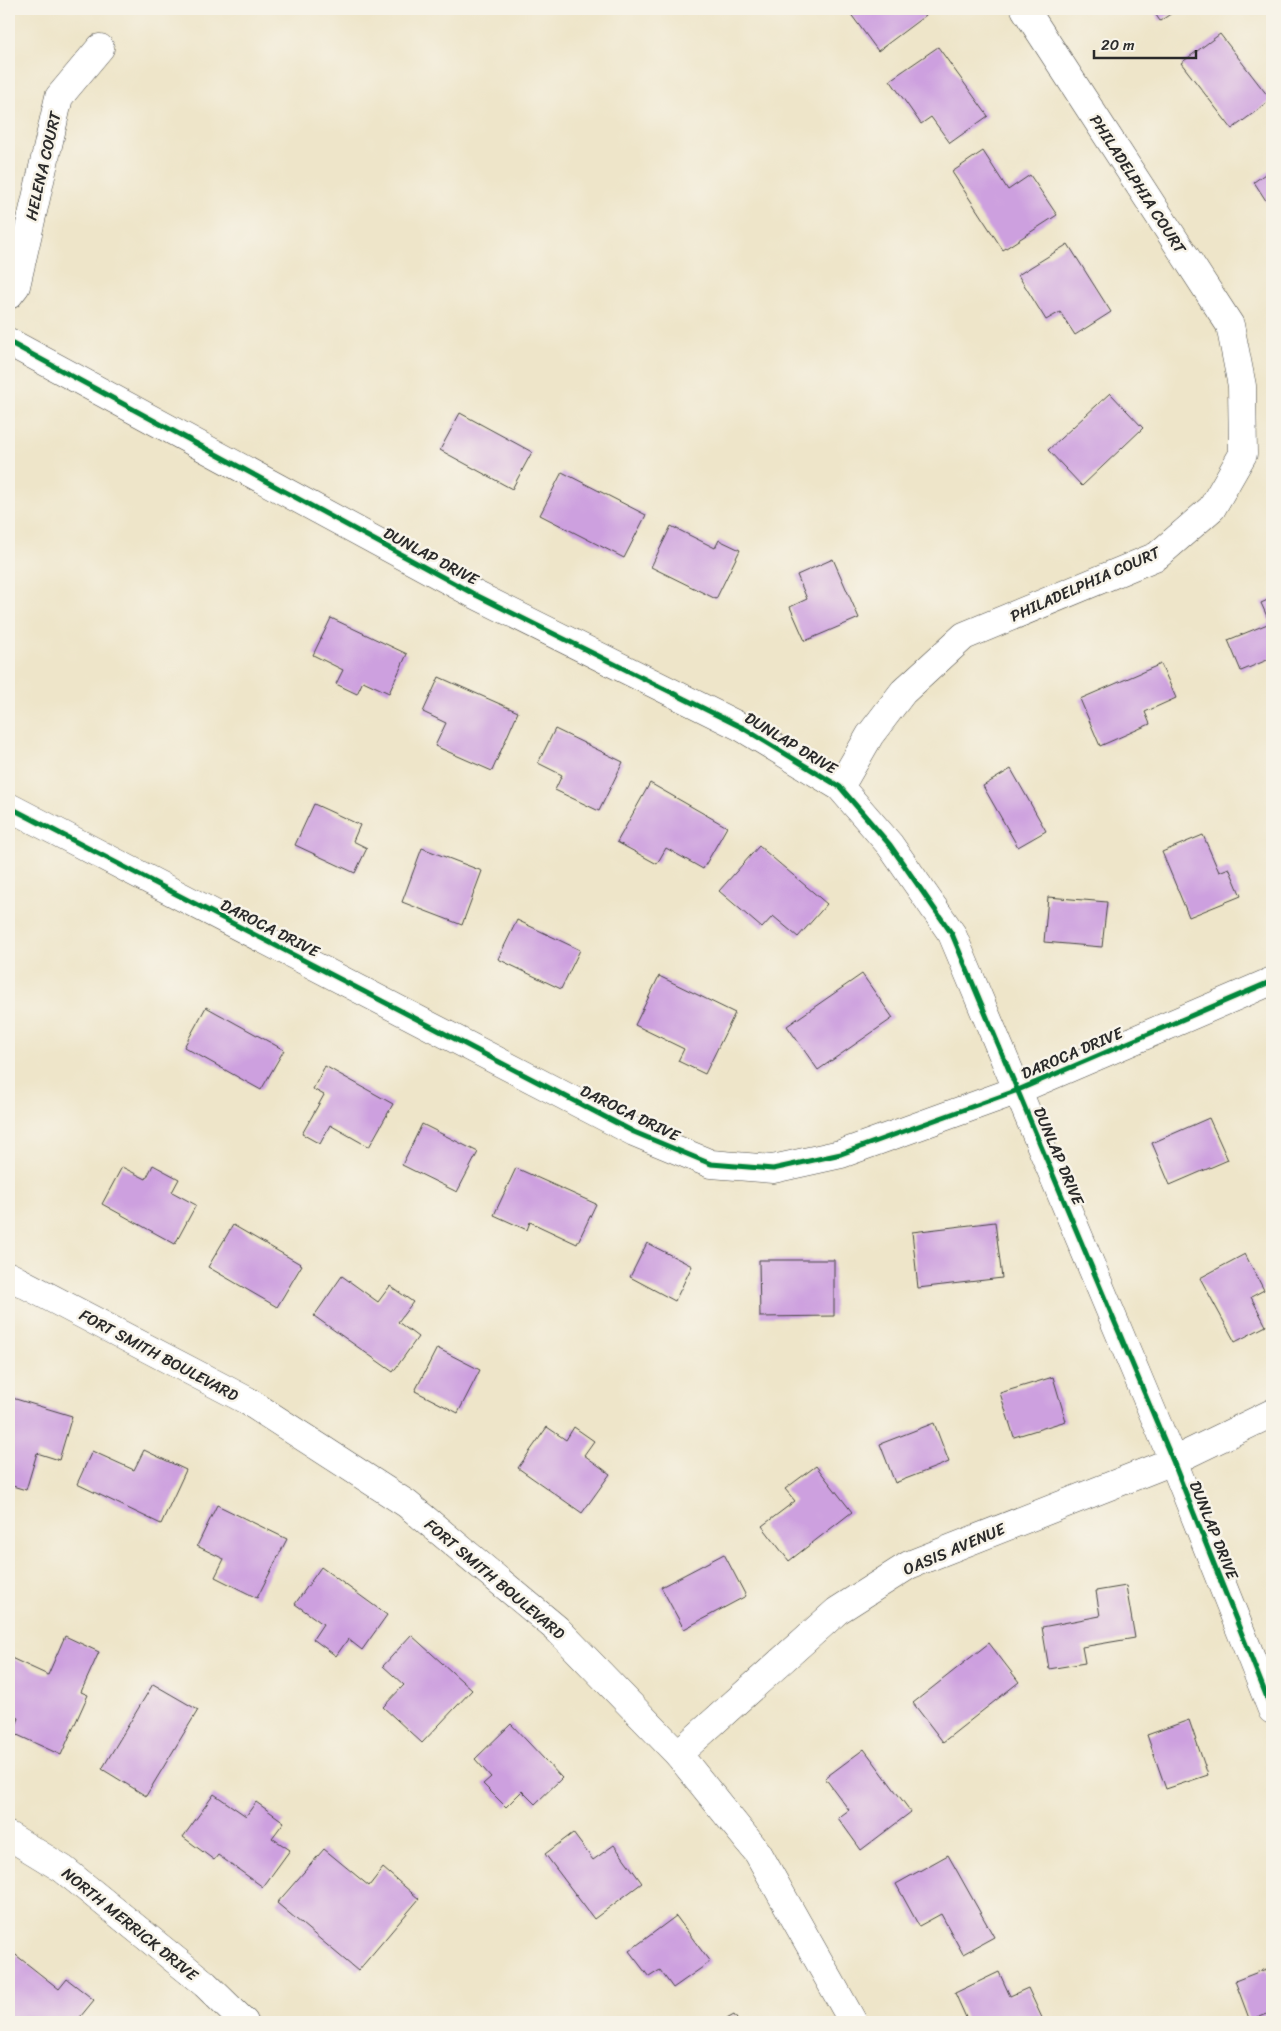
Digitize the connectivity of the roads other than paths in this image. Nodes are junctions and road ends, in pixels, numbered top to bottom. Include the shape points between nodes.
1 (1025, 9) edge
2 (100, 48) dead end
3 (9, 295) edge
4 (9, 342) edge
5 (840, 787) junction
6 (9, 807) edge
7 (1272, 980) edge
8 (1018, 1090) junction
9 (9, 1276) edge
10 (1272, 1414) edge
11 (1173, 1462) junction
12 (1272, 1710) edge
13 (678, 1754) junction
14 (9, 1836) edge
15 (244, 2022) edge
16 (853, 2022) edge

1 - 5 street, PHILADELPHIA COURT via 1230,326 1242,386 1243,454 1212,508 1156,556 964,636 903,692 870,735
2 - 3 street, HELENA COURT via 58,97 16,286
4 - 5 street, DUNLAP DRIVE via 472,593 743,728
5 - 8 street, DUNLAP DRIVE via 890,845 952,934
6 - 8 street, DAROCA DRIVE via 634,1132 710,1164 773,1169 841,1154
7 - 8 street, DAROCA DRIVE
8 - 11 street, DUNLAP DRIVE
9 - 13 street, FORT SMITH BOULEVARD via 246,1400 407,1504 557,1629
10 - 11 street, OASIS AVENUE
11 - 12 street, DUNLAP DRIVE
11 - 13 street, OASIS AVENUE via 910,1565 837,1611
13 - 16 street, FORT SMITH BOULEVARD via 758,1853
14 - 15 street, NORTH MERRICK DRIVE via 63,1869 205,1984

